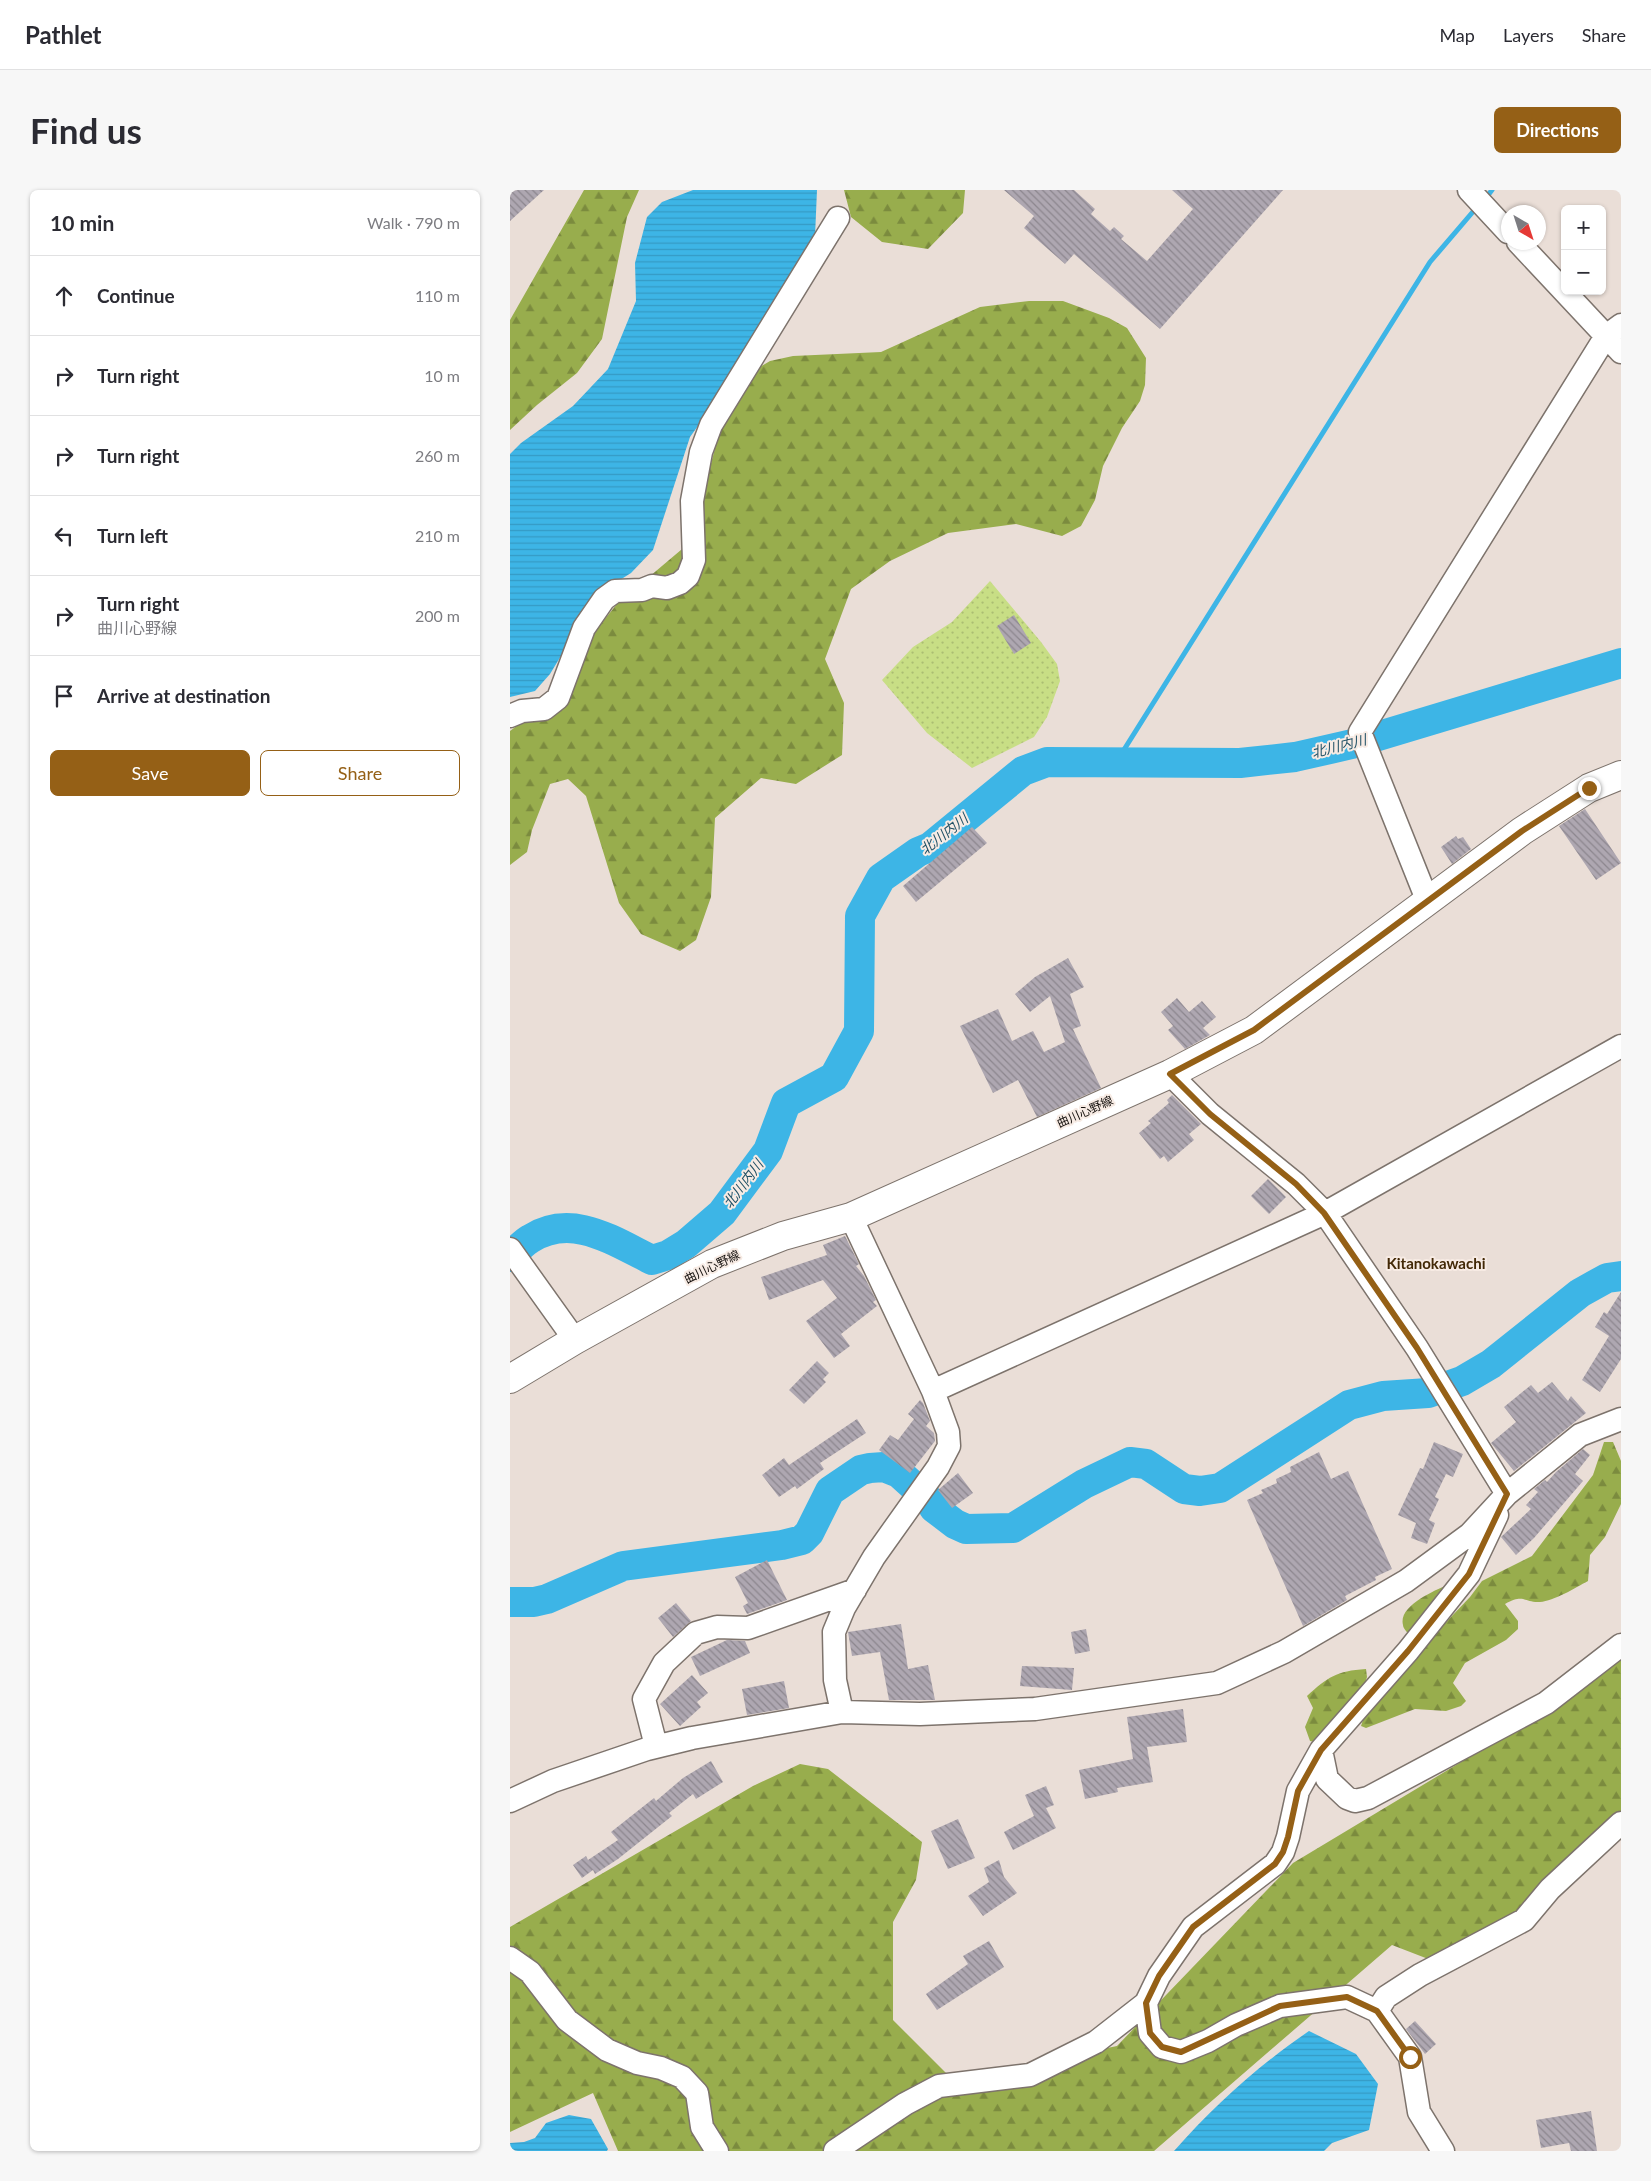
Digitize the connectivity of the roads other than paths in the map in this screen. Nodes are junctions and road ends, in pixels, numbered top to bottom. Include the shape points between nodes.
1 (1469, 190) edge
2 (838, 218) dead end
3 (1501, 224) edge
4 (1527, 250) edge
5 (1613, 330) edge
6 (1621, 352) edge
7 (510, 716) edge
8 (1621, 775) edge
9 (1428, 902) junction
10 (1621, 1046) edge
11 (1170, 1074) junction
12 (1324, 1213) junction
13 (851, 1216) junction
14 (510, 1249) edge
15 (576, 1340) junction
16 (510, 1380) edge
17 (934, 1391) junction
18 (1621, 1419) edge
19 (1507, 1494) junction
20 (855, 1590) junction
21 (1621, 1646) edge
22 (842, 1712) junction
23 (656, 1746) junction
24 (1321, 1750) junction
25 (510, 1801) edge
26 (1621, 1823) edge
27 (510, 1958) edge
28 (1146, 2003) junction
29 (1377, 2011) junction
30 (717, 2151) edge
31 (835, 2151) edge
32 (1443, 2151) edge

1 - 3 street
2 - 7 street via 711,425 701,452 692,501 694,560 688,576 667,588 652,586 642,590 615,591 604,599 584,628 558,698 544,709
4 - 5 street
5 - 6 street
5 - 9 street via 1360,732
8 - 9 main road, 曲川心野線 via 1589,788 1522,831
9 - 11 main road, 曲川心野線 via 1254,1030
10 - 12 street
11 - 12 street via 1210,1114 1296,1184
11 - 13 main road, 曲川心野線
12 - 17 street
12 - 19 street via 1417,1348
13 - 15 main road, 曲川心野線 via 783,1236 712,1264
13 - 17 street
14 - 15 street
15 - 16 main road, 曲川心野線
17 - 20 street via 948,1432 949,1446
18 - 19 street via 1580,1435
19 - 22 street via 1470,1534 1406,1582 1284,1652 1217,1684 1035,1709 920,1714
19 - 24 street via 1469,1574 1408,1651
20 - 22 street via 834,1632 835,1680
20 - 23 street via 748,1628 717,1627 696,1633 664,1662 644,1699
21 - 24 street via 1546,1702 1368,1798 1355,1801 1347,1798 1327,1778
22 - 23 street
23 - 25 street via 553,1781
24 - 28 street via 1298,1791 1288,1837 1275,1864 1193,1927 1159,1976
26 - 29 street via 1550,1890 1524,1920 1420,1975 1386,1997
27 - 30 street via 530,1972 567,2020 607,2050 682,2077 697,2093 702,2127
28 - 29 street via 1150,2033 1162,2047 1181,2052 1280,2006 1347,1997
28 - 31 street via 1096,2042 1030,2075 939,2086 905,2104
29 - 32 street via 1410,2057 1419,2112

